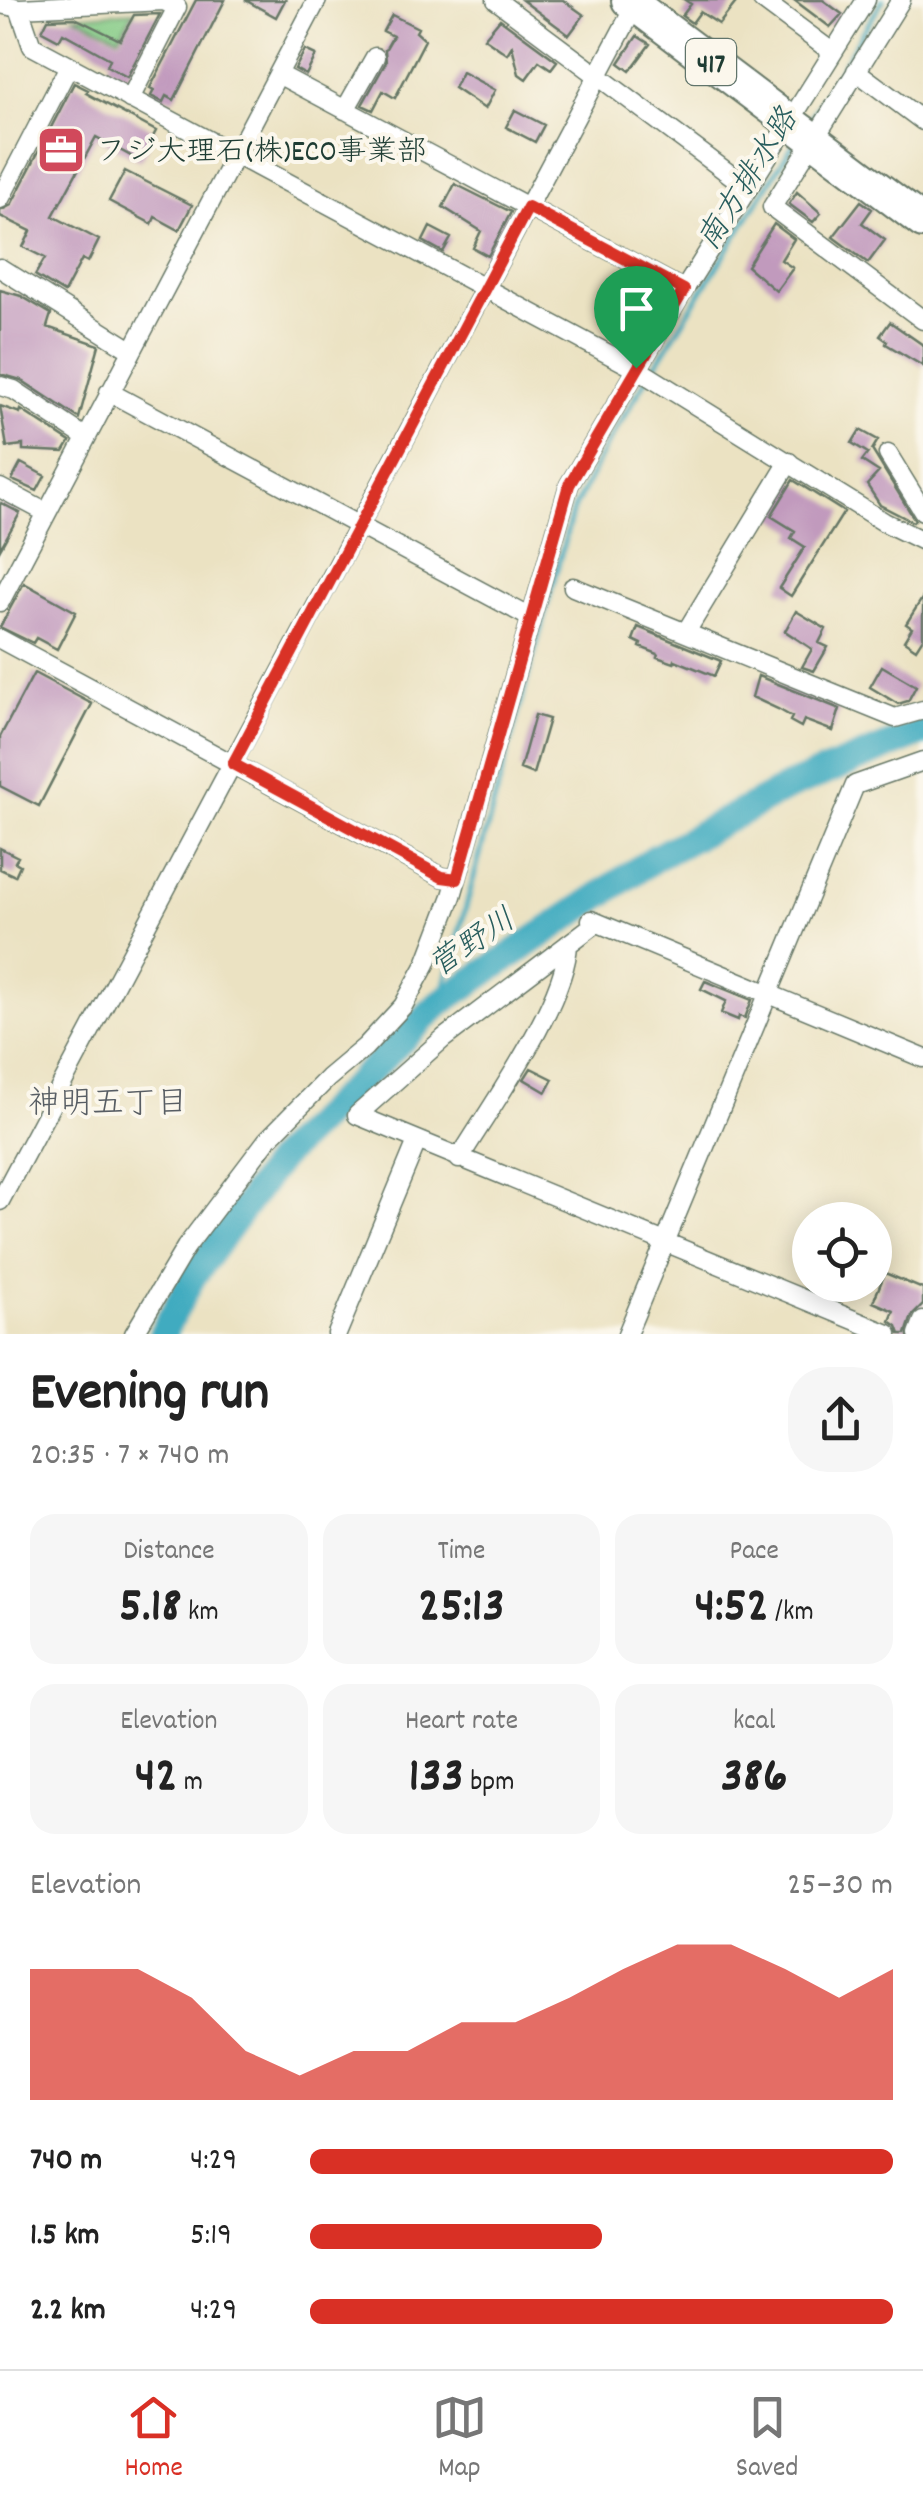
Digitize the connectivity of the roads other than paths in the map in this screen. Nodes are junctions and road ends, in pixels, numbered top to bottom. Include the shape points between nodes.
1 (317, 0) edge
2 (496, 0) edge
3 (762, 0) edge
4 (866, 0) edge
5 (902, 0) edge
6 (634, 2) edge
7 (9, 6) edge
8 (832, 52) junction
9 (375, 58) dead end
10 (68, 66) junction
11 (856, 70) junction
12 (278, 74) junction
13 (597, 77) junction
14 (130, 99) junction
15 (346, 110) junction
16 (923, 121) edge
17 (802, 130) junction
18 (236, 156) junction
19 (747, 188) junction
20 (0, 198) edge
21 (528, 207) junction
22 (923, 222) edge
23 (0, 268) edge
24 (484, 288) junction
25 (684, 290) junction
26 (923, 320) edge
27 (131, 350) junction
28 (639, 370) junction
29 (0, 386) edge
30 (109, 392) junction
31 (85, 437) junction
32 (888, 454) dead end
33 (789, 462) junction
34 (0, 488) edge
35 (923, 511) edge
36 (45, 512) junction
37 (360, 526) junction
38 (923, 541) edge
39 (573, 588) dead end
40 (0, 602) edge
41 (531, 618) junction
42 (686, 632) junction
43 (0, 639) edge
44 (923, 710) edge
45 (923, 761) edge
46 (233, 764) junction
47 (457, 879) junction
48 (568, 944) junction
49 (768, 995) junction
50 (923, 1058) edge
51 (417, 1141) junction
52 (459, 1158) junction
53 (0, 1201) edge
54 (665, 1244) junction
55 (923, 1320) edge
56 (134, 1334) edge
57 (337, 1334) edge
58 (627, 1334) edge
59 (888, 1334) edge
60 (918, 1334) edge

1 - 12 street
2 - 13 street
3 - 8 street
4 - 8 street
5 - 11 street
6 - 13 street
6 - 17 highway, 417
7 - 10 street via 32,46
7 - 14 street via 164,1 178,7
8 - 17 street
9 - 15 street
10 - 14 street
10 - 20 street
11 - 16 street
11 - 17 street
12 - 15 street
12 - 18 street
13 - 19 street
13 - 21 street
14 - 18 street
15 - 21 street
17 - 19 street
17 - 22 highway, 417
17 - 26 street via 772,208
18 - 24 street
18 - 27 street
19 - 25 street
21 - 24 street
21 - 25 street
23 - 27 street
24 - 28 street
24 - 37 street
25 - 28 street
27 - 30 street
28 - 33 street
28 - 41 street via 569,485
29 - 31 street
30 - 31 street
30 - 37 street
31 - 36 street
32 - 35 street
33 - 38 street
33 - 42 street
34 - 36 street
36 - 40 street
37 - 41 street
37 - 46 street
39 - 42 street
41 - 47 street
42 - 44 street via 896,718
43 - 46 street
45 - 49 street via 855,785
46 - 47 street via 442,877
46 - 53 street
47 - 56 street via 403,1006 267,1140 186,1247
48 - 49 street via 593,922
48 - 51 street via 444,1038 357,1115
48 - 52 street via 549,1008
49 - 50 street
49 - 54 street
51 - 52 street
51 - 57 street
52 - 54 street
54 - 58 street
54 - 59 street
55 - 60 street

